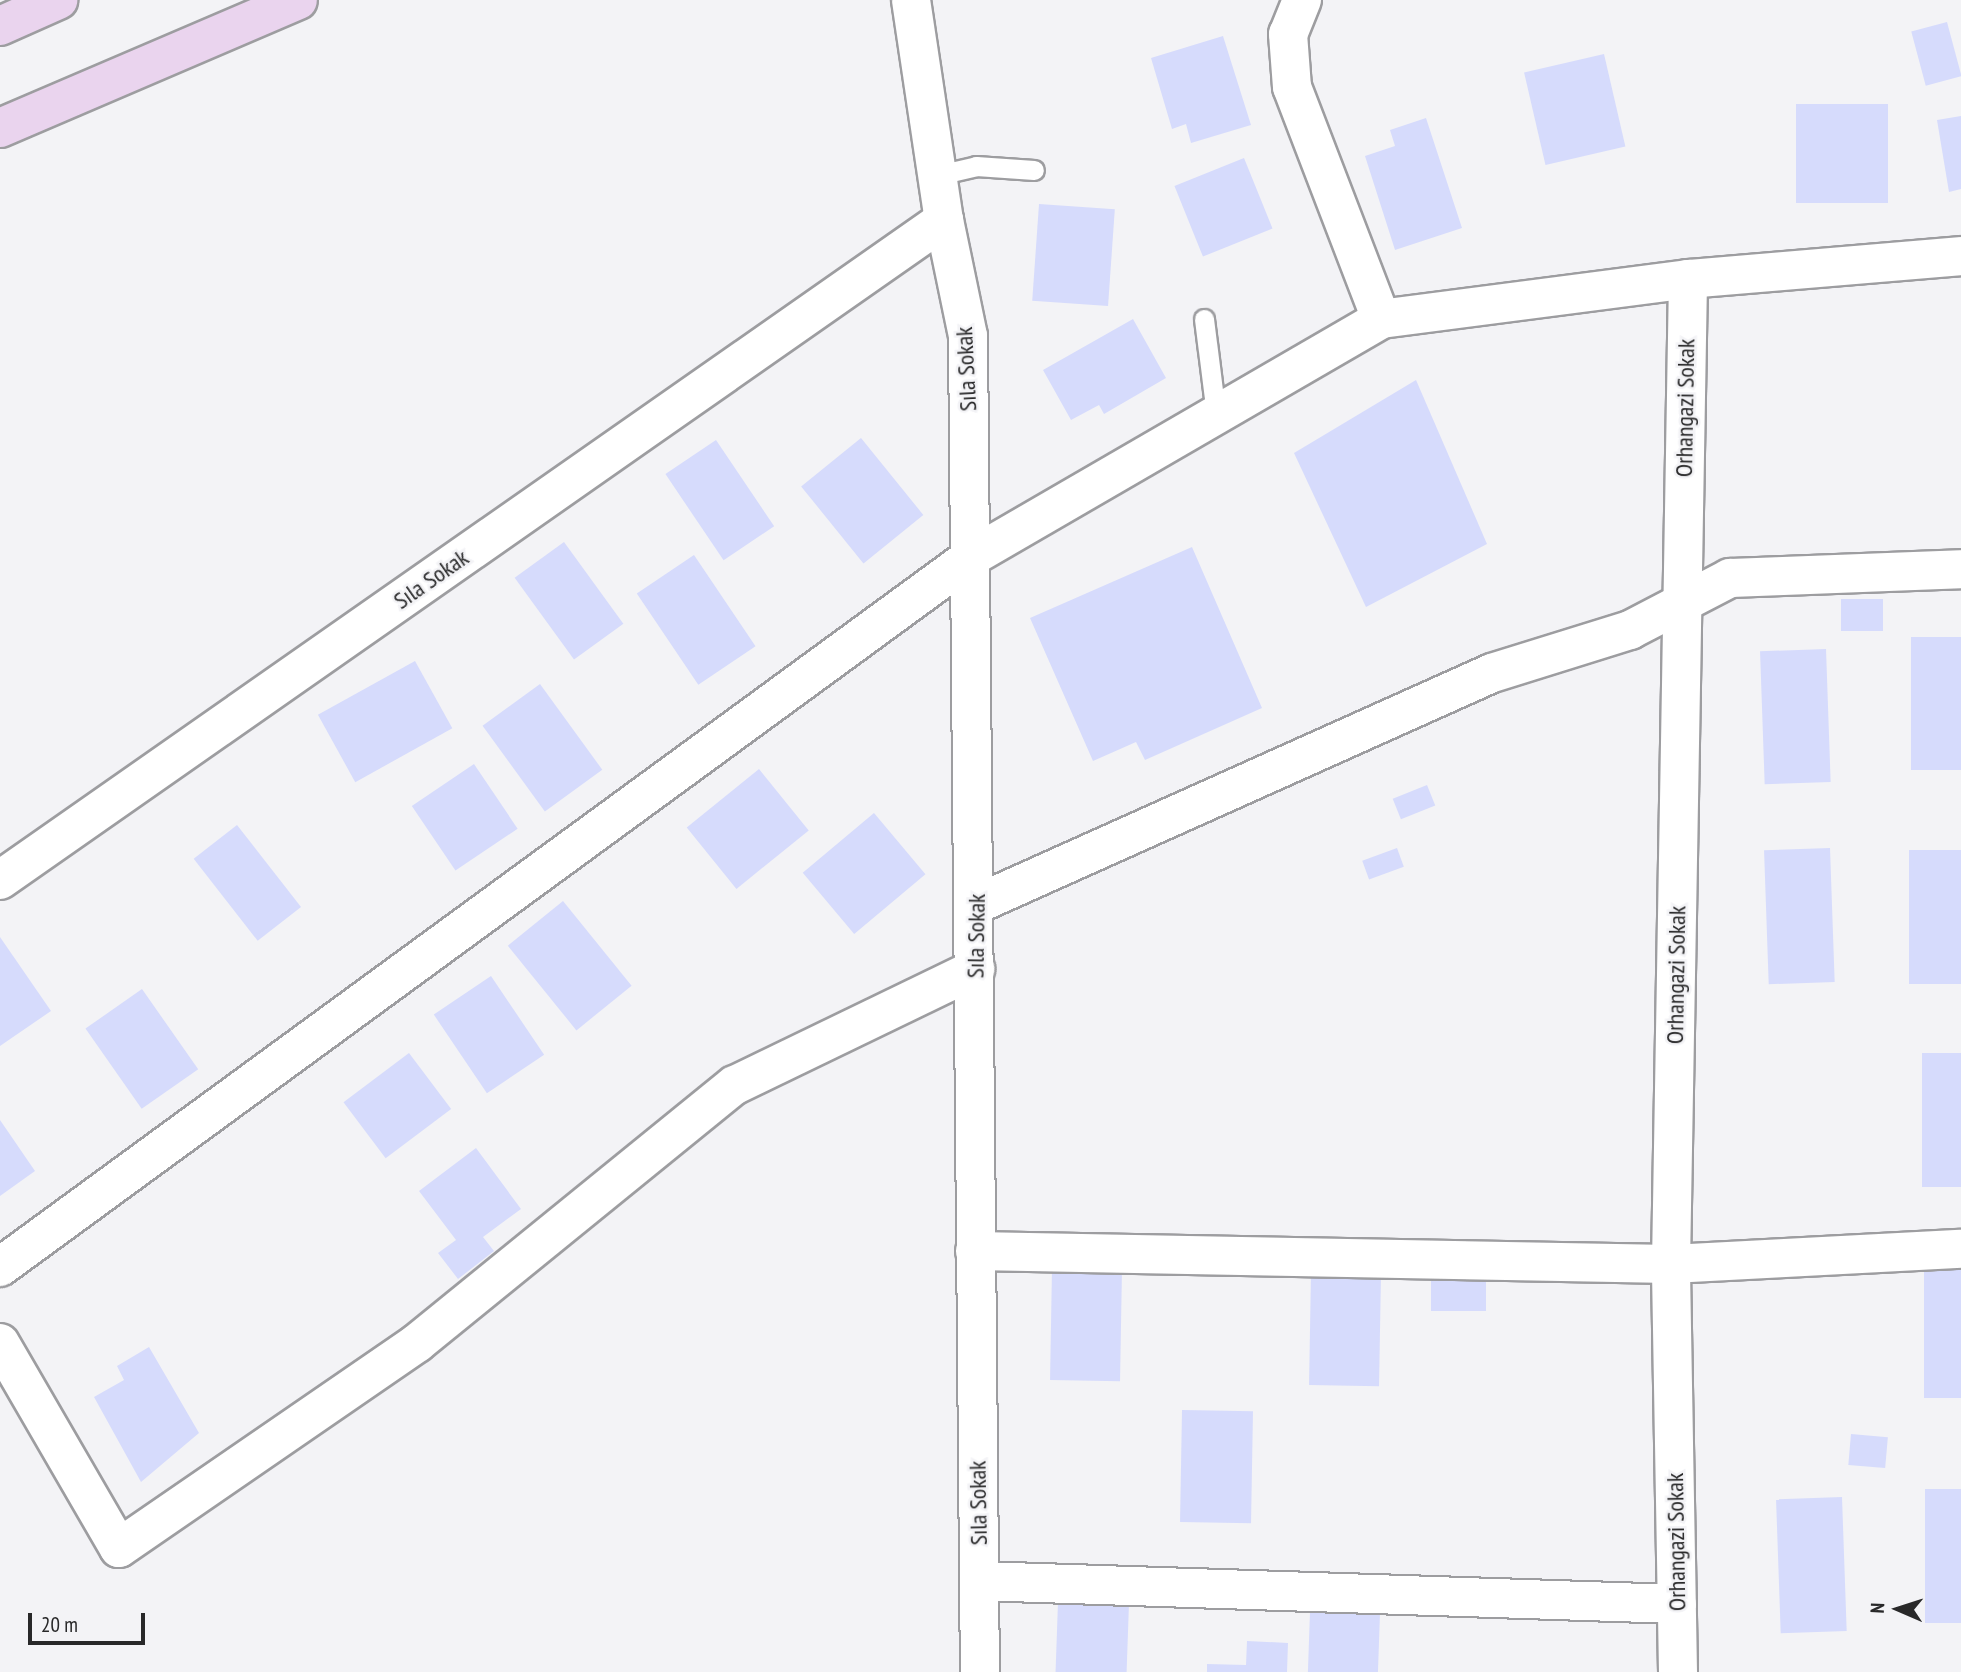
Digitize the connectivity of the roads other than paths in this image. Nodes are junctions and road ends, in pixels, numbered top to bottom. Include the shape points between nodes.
1 (58, 0) edge
2 (298, 0) edge
3 (911, 0) edge
4 (1302, 0) edge
5 (0, 26) edge
6 (0, 128) edge
7 (1034, 170) dead end
8 (938, 175) junction
9 (944, 220) junction
10 (1961, 257) edge
11 (1688, 279) junction
12 (1381, 318) junction
13 (1204, 319) dead end
14 (1216, 414) junction
15 (971, 557) junction
16 (1961, 569) edge
17 (1682, 603) junction
18 (0, 880) edge
19 (976, 904) junction
20 (975, 968) junction
21 (1961, 1249) edge
22 (975, 1251) junction
23 (1671, 1264) junction
24 (0, 1267) edge
25 (0, 1343) edge
26 (979, 1581) junction
27 (1676, 1604) junction
28 (980, 1672) edge
29 (1678, 1672) edge

1 - 5 main road
2 - 6 main road
3 - 8 street
4 - 12 street via 1288,34 1292,87
7 - 8 lane via 976,166
8 - 9 street
9 - 15 street, Sıla Sokak via 968,336
9 - 18 street, Sıla Sokak
10 - 11 street
11 - 12 street
11 - 17 street, Orhangazi Sokak
12 - 14 street
13 - 14 lane
14 - 15 street
15 - 19 street, Sıla Sokak
15 - 24 street
16 - 17 street via 1730,578
17 - 19 street via 1630,630 1492,673
17 - 23 street, Orhangazi Sokak
19 - 20 street, Sıla Sokak
20 - 22 street, Sıla Sokak
20 - 25 street via 735,1085 417,1343 119,1548
21 - 23 street
22 - 23 street
22 - 26 street, Sıla Sokak
23 - 27 street, Orhangazi Sokak
26 - 27 street
26 - 28 street, Sıla Sokak
27 - 29 street, Orhangazi Sokak

